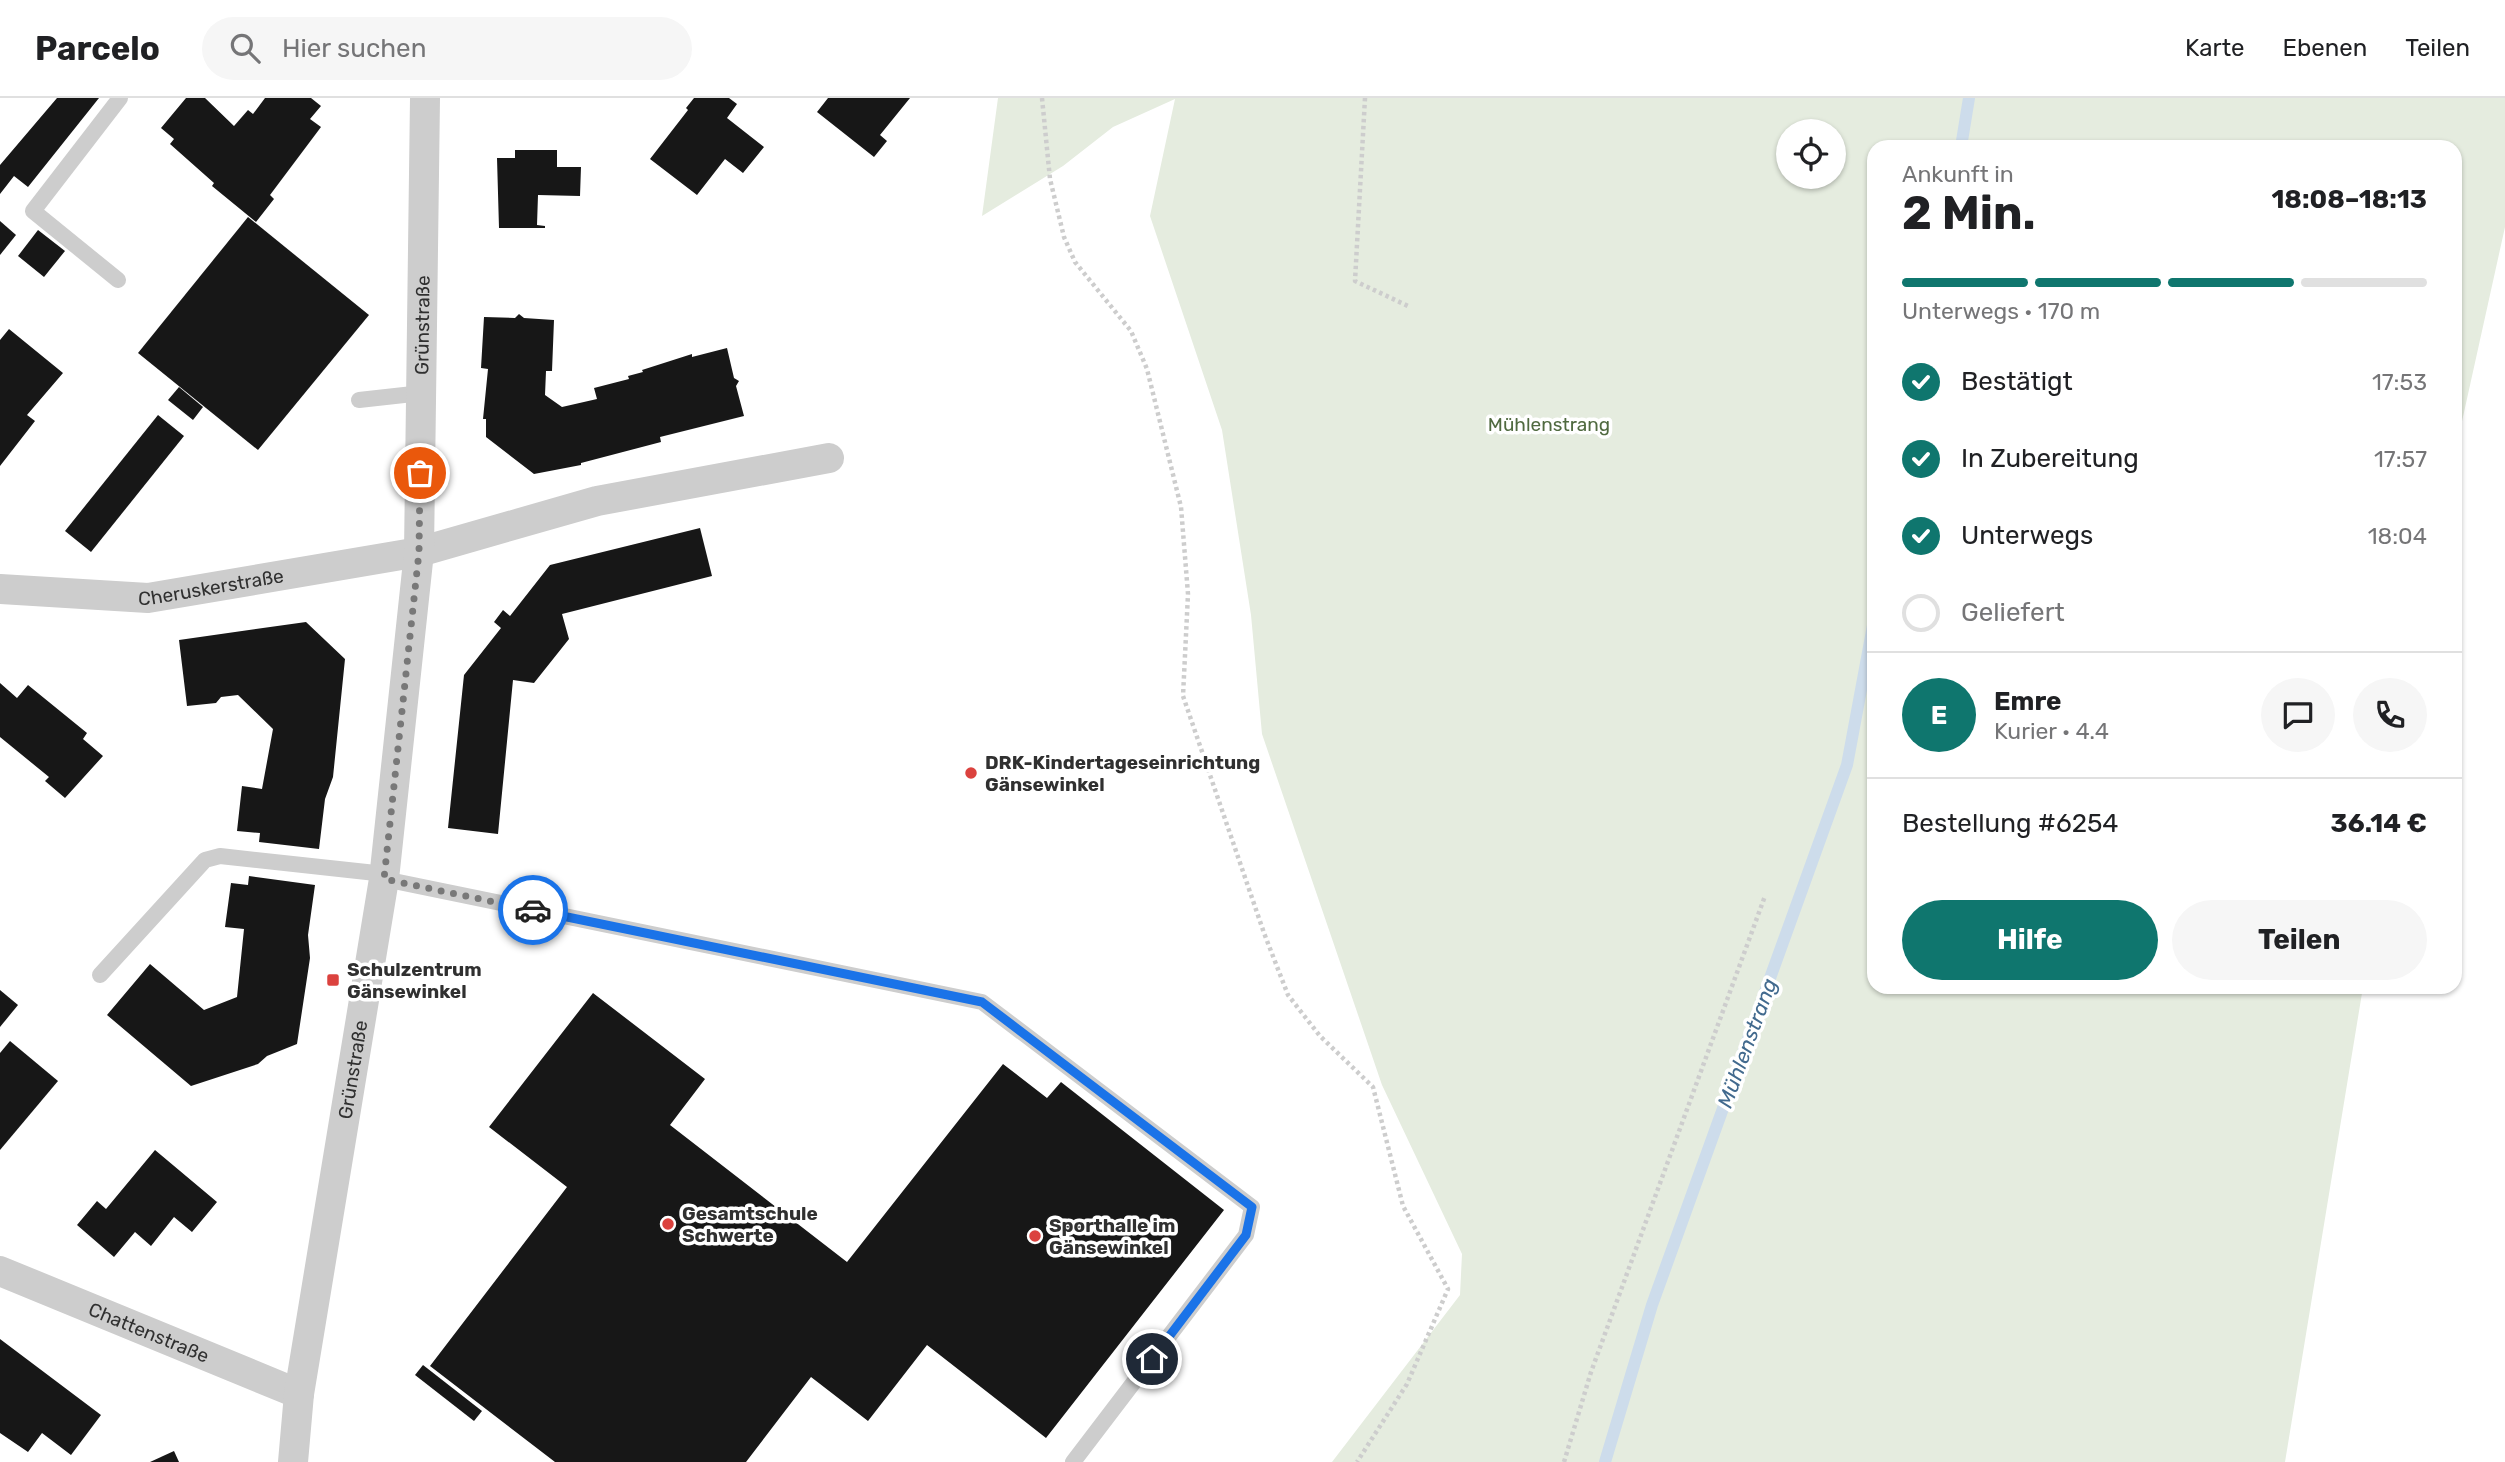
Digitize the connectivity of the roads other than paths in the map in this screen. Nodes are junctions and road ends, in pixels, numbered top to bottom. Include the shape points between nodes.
1 (120, 98) edge
2 (425, 98) edge
3 (118, 280) dead end
4 (422, 393) junction
5 (359, 400) dead end
6 (829, 458) dead end
7 (419, 552) junction
8 (0, 589) edge
9 (385, 876) junction
10 (100, 975) dead end
11 (0, 1271) edge
12 (299, 1394) junction
13 (293, 1462) edge
14 (1073, 1462) edge

1 - 3 lane via 33,211
2 - 4 street, Grünstraße
4 - 5 lane
4 - 7 street, Grünstraße
6 - 7 street via 597,501
7 - 8 street, Cheruskerstraße via 148,597
7 - 9 street, Grünstraße
9 - 10 lane via 220,856 205,860
9 - 12 street, Grünstraße
9 - 14 lane via 982,1002 1252,1207 1246,1235
11 - 12 street, Chattenstraße
12 - 13 street, Grünstraße

